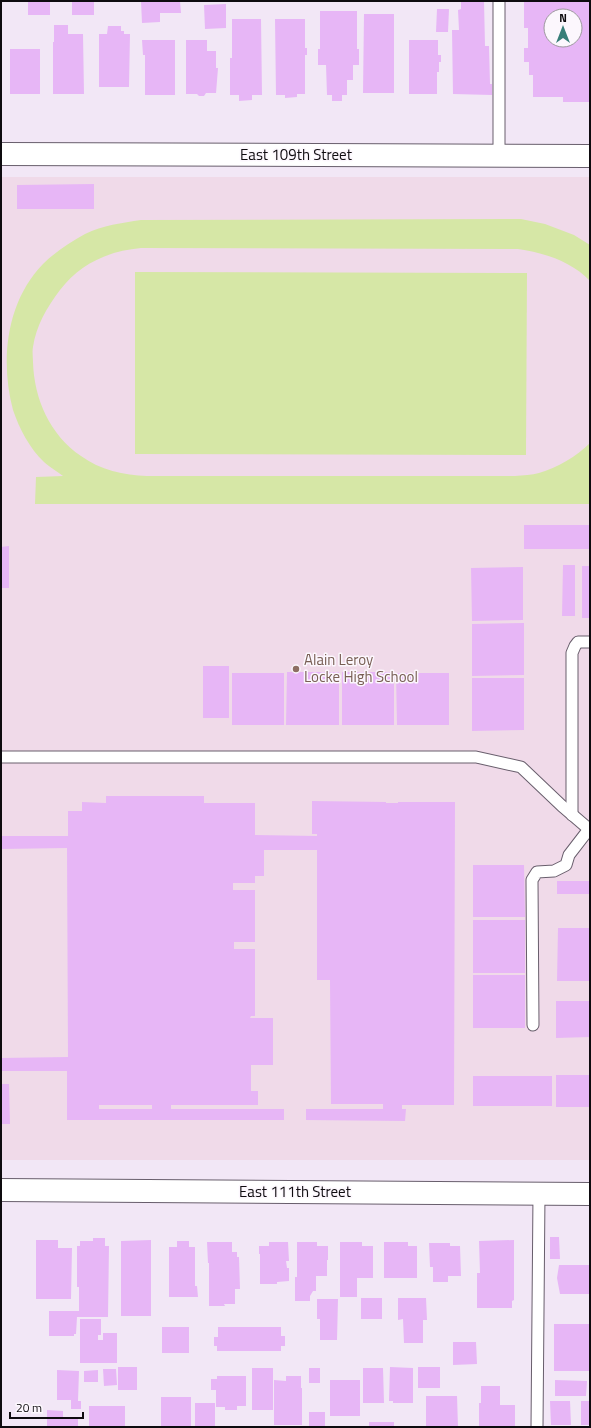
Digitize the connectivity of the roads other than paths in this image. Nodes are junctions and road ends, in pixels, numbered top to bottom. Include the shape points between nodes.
1 (499, 1) edge
2 (1, 154) edge
3 (499, 156) junction
4 (590, 156) edge
5 (590, 642) edge
6 (1, 757) edge
7 (572, 815) junction
8 (589, 829) edge
9 (533, 1025) dead end
10 (1, 1190) edge
11 (539, 1194) junction
12 (590, 1194) edge
13 (538, 1427) edge

1 - 3 lane
2 - 3 street, East 109th Street
3 - 4 street, East 109th Street
5 - 7 lane via 578,642 572,653
6 - 7 lane via 476,757 521,767
7 - 8 lane
8 - 9 lane via 569,855 566,865 554,872 537,872 532,880
10 - 11 street, East 111th Street
11 - 12 street, East 111th Street
11 - 13 lane

